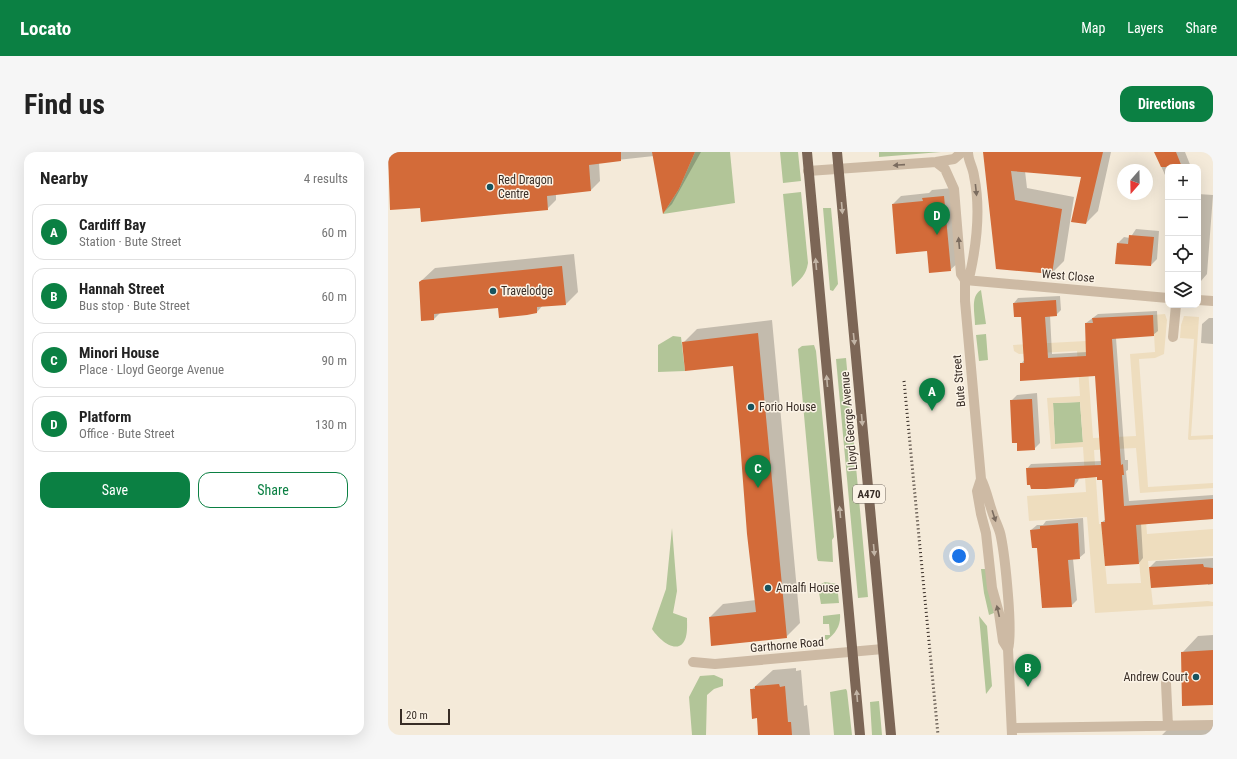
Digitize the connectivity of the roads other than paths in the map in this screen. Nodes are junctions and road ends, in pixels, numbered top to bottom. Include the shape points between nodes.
1 (807, 152) edge
2 (837, 152) edge
3 (962, 152) edge
4 (968, 152) edge
5 (936, 162) junction
6 (839, 170) junction
7 (808, 172) junction
8 (965, 280) junction
9 (1165, 298) edge
10 (1201, 300) edge
11 (1213, 300) edge
12 (1176, 308) edge
13 (1173, 338) dead end
14 (981, 479) junction
15 (884, 649) junction
16 (1008, 649) junction
17 (852, 652) junction
18 (693, 662) dead end
19 (1166, 683) dead end
20 (1168, 726) junction
21 (1213, 726) edge
22 (1012, 731) edge
23 (860, 735) edge
24 (891, 735) edge

1 - 7 main road, Lloyd George Avenue / A470
2 - 6 main road, Lloyd George Avenue / A470
3 - 5 street via 954,159
4 -> 8 street, Bute Street via 974,175 978,227 970,274
5 -> 6 street
8 -> 5 street, Bute Street via 961,274 954,189 946,169
6 - 7 street
6 -> 15 main road, Lloyd George Avenue / A470
17 -> 7 main road, Lloyd George Avenue / A470
8 - 9 street, West Close
8 - 14 street, Bute Street
10 - 11 street
12 - 13 street
14 -> 16 street, Bute Street via 1001,536 1009,617
16 -> 14 street, Bute Street via 1003,641 992,588 986,533 980,514 977,491
15 - 17 street, Garthorne Road
15 - 24 main road, Lloyd George Avenue / A470
16 - 22 street, Bute Street
17 - 18 street, Garthorne Road via 715,664
23 -> 17 main road, Lloyd George Avenue / A470
19 - 20 street
20 - 21 street
20 - 22 street

